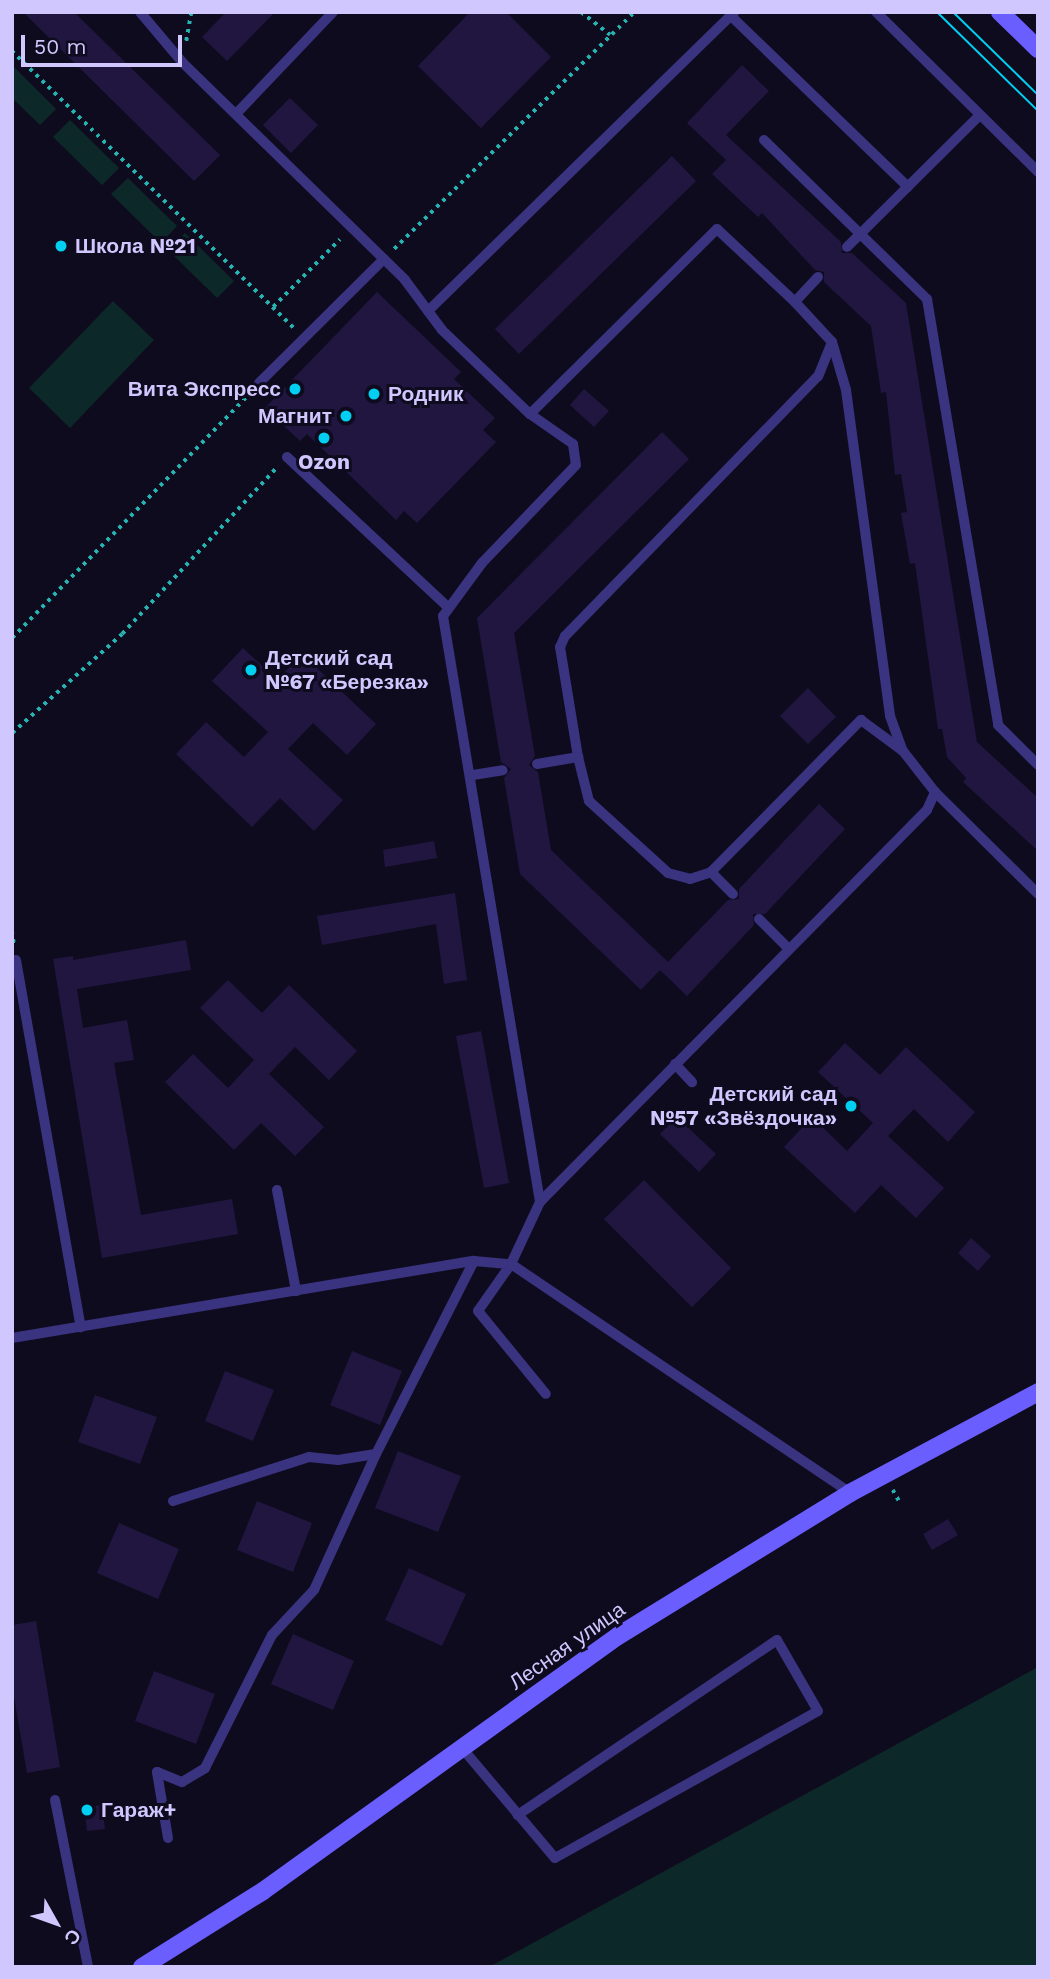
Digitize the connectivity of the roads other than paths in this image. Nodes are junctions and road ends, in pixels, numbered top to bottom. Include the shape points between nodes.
1 (139, 12) edge
2 (333, 12) edge
3 (876, 12) edge
4 (1000, 12) edge
5 (733, 14) edge
6 (1038, 49) edge
7 (236, 114) junction
8 (980, 115) junction
9 (764, 140) dead end
10 (1038, 172) edge
11 (908, 187) junction
12 (861, 233) junction
13 (847, 247) dead end
14 (384, 259) junction
15 (818, 277) dead end
16 (795, 302) junction
17 (428, 311) junction
18 (832, 342) junction
19 (259, 383) road end
20 (530, 414) junction
21 (287, 457) road end
22 (447, 606) junction
23 (903, 751) junction
24 (578, 757) junction
25 (537, 764) dead end
26 (1038, 765) edge
27 (503, 770) dead end
28 (473, 775) junction
29 (935, 792) junction
30 (711, 872) junction
31 (733, 894) dead end
32 (1038, 894) edge
33 (759, 919) dead end
34 (789, 949) junction
35 (16, 960) dead end
36 (675, 1064) junction
37 (692, 1083) dead end
38 (277, 1190) dead end
39 (540, 1202) junction
40 (474, 1261) junction
41 (512, 1264) junction
42 (296, 1291) junction
43 (81, 1327) junction
44 (12, 1338) edge
45 (1038, 1392) edge
46 (546, 1394) dead end
47 (376, 1454) junction
48 (850, 1493) junction
49 (173, 1501) dead end
50 (462, 1748) junction
51 (55, 1800) dead end
52 (518, 1815) junction
53 (169, 1838) dead end
54 (88, 1967) edge
55 (142, 1967) edge

1 - 7 lane
2 - 7 lane
3 - 8 lane
4 - 6 main road
5 - 11 lane
5 - 17 lane
7 - 14 lane
8 - 10 lane
8 - 11 lane
9 - 12 lane
11 - 12 lane
12 - 13 lane
12 - 26 lane via 927,299 998,725
14 - 17 lane
14 - 19 lane
15 - 16 lane
16 - 18 lane
16 - 20 lane via 717,229
17 - 20 lane
18 - 23 lane via 846,390 890,716
18 - 24 lane via 818,376 565,636 560,647
20 - 22 lane via 573,444 576,465
21 - 22 lane
22 - 28 lane via 451,685
23 - 29 lane
23 - 30 lane via 862,720
24 - 25 lane
24 - 30 lane via 589,801 668,873 690,879
27 - 28 lane
28 - 39 lane
29 - 32 lane
29 - 34 lane via 927,810
30 - 31 lane
33 - 34 lane
34 - 36 lane
35 - 43 lane
36 - 37 lane
36 - 39 lane
38 - 42 lane
39 - 41 lane
40 - 41 lane
40 - 42 lane
40 - 47 lane
41 - 46 lane via 478,1311
41 - 48 lane
42 - 43 lane
43 - 44 lane
45 - 48 main road, Лесная улица
47 - 49 lane via 338,1460 309,1457
47 - 53 lane via 314,1591 272,1634 205,1768 181,1783 157,1772
48 - 50 main road, Лесная улица via 618,1636
50 - 52 lane
50 - 55 main road, Лесная улица via 263,1891
51 - 54 lane
52 - 52 lane via 777,1640 818,1711 555,1858

